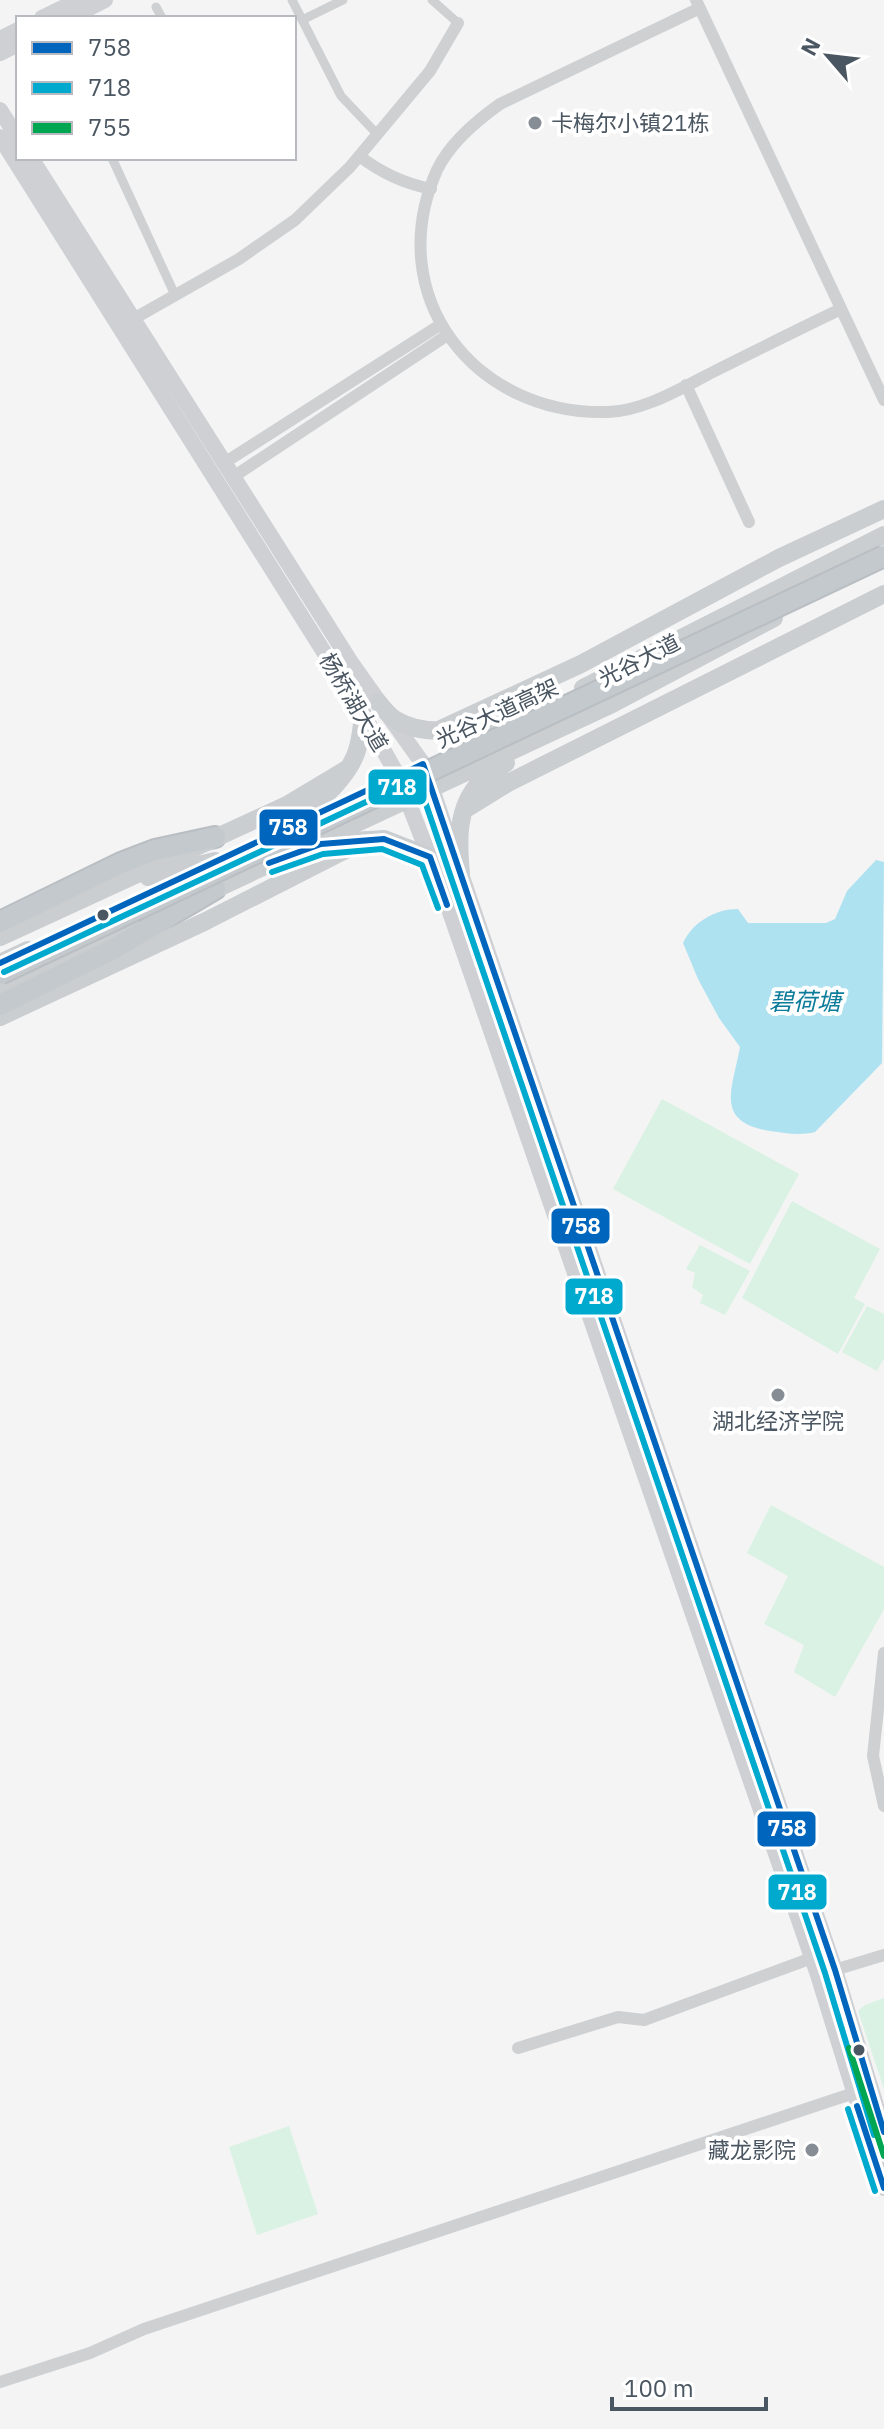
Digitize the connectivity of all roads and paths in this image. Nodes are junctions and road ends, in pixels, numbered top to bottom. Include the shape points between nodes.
1 (79, 0) edge
2 (105, 0) edge
3 (292, 0) edge
4 (343, 0) edge
5 (432, 0) edge
6 (698, 4) edge
7 (156, 7) dead end
8 (46, 16) edge
9 (73, 16) edge
10 (161, 16) edge
11 (298, 18) edge
12 (458, 23) joint
13 (0, 110) edge
14 (377, 134) junction
15 (16, 135) edge
16 (0, 137) edge
17 (359, 156) junction
18 (32, 160) edge
19 (113, 160) edge
20 (431, 189) junction
21 (175, 295) junction
22 (841, 309) junction
23 (125, 323) junction
24 (443, 330) junction
25 (686, 385) junction
26 (884, 400) edge
27 (229, 470) junction
28 (884, 509) edge
29 (749, 522) dead end
30 (884, 535) edge
31 (792, 552) junction
32 (884, 556) edge
33 (884, 567) edge
34 (884, 594) edge
35 (677, 640) junction
36 (719, 677) junction
37 (621, 699) junction
38 (371, 708) junction
39 (537, 711) junction
40 (441, 729) junction
41 (542, 737) junction
42 (423, 764) junction
43 (347, 769) junction
44 (398, 776) junction
45 (432, 789) junction
46 (408, 801) junction
47 (464, 810) junction
48 (291, 826) junction
49 (215, 837) junction
50 (365, 840) junction
51 (286, 855) junction
52 (430, 857) junction
53 (215, 861) junction
54 (461, 874) junction
55 (104, 888) junction
56 (215, 889) junction
57 (0, 922) edge
58 (0, 937) edge
59 (0, 963) edge
60 (0, 974) edge
61 (0, 984) edge
62 (0, 992) edge
63 (0, 1005) edge
64 (0, 1017) edge
65 (884, 1653) edge
66 (884, 1806) edge
67 (884, 1955) edge
68 (812, 1958) junction
69 (835, 1970) junction
70 (818, 1975) junction
71 (518, 2048) dead end
72 (870, 2087) junction
73 (853, 2093) junction
74 (884, 2132) edge
75 (884, 2188) edge
76 (0, 2382) edge

1 - 8 main road
2 - 9 main road
3 - 11 street
4 - 11 street
5 - 12 street
6 - 20 street via 474,122 438,168
6 - 22 street
7 - 10 street
11 - 14 street via 341,96
12 - 14 street via 430,71
13 - 15 main road
14 - 17 street
16 - 23 main road, 杨桥湖大道
17 - 20 street via 384,174
17 - 21 street via 295,220
18 - 23 main road, 杨桥湖大道
19 - 21 street
20 - 24 street via 420,240 425,278
21 - 23 street
22 - 25 street
22 - 26 street
23 - 27 main road, 杨桥湖大道
23 - 38 main road, 杨桥湖大道
24 - 25 street via 481,372 506,390 567,410 611,412
24 - 27 street
25 - 29 street
27 - 38 main road, 杨桥湖大道
28 - 31 main road
30 - 35 main road, 光谷大道
31 - 35 main road
31 - 40 main road via 581,664
32 - 60 highway, 光谷大道高架, bridge
33 - 37 main road, 光谷大道 via 804,602
33 - 61 highway, 光谷大道高架
34 - 36 main road
35 - 39 main road, 光谷大道
36 - 37 main road
36 - 47 main road
37 - 41 main road, 光谷大道
38 - 40 main road via 420,729
38 - 42 main road, 杨桥湖大道
38 - 43 main road
38 - 44 main road, 杨桥湖大道
39 - 40 main road via 458,730
39 - 42 main road, 光谷大道
41 - 45 main road, 光谷大道
41 - 47 main road via 479,783
42 - 44 main road, 光谷大道
42 - 45 main road, 杨桥湖大道
43 - 48 main road
43 - 49 main road via 287,805
44 - 46 main road, 杨桥湖大道
44 - 48 main road, 光谷大道
45 - 46 main road, 光谷大道
45 - 54 main road, 杨桥湖大道
46 - 51 main road, 光谷大道
46 - 52 main road, 杨桥湖大道
47 - 54 main road via 457,834
48 - 53 main road, 光谷大道
49 - 55 main road
49 - 57 highway via 144,854
50 - 51 main road via 321,844
50 - 52 main road via 384,839
50 - 64 main road
51 - 56 main road, 光谷大道
52 - 68 main road, 杨桥湖大道
53 - 55 main road
53 - 59 main road, 光谷大道
54 - 69 main road, 杨桥湖大道
55 - 58 main road
56 - 62 main road, 光谷大道
56 - 63 highway via 115,948
65 - 66 street via 873,1756
67 - 69 street
68 - 70 main road, 杨桥湖大道
68 - 71 street via 644,2020 618,2017
69 - 70 street
69 - 72 main road, 杨桥湖大道
70 - 73 main road, 杨桥湖大道
72 - 73 street
72 - 74 main road, 杨桥湖大道
73 - 75 main road, 杨桥湖大道
73 - 76 street

